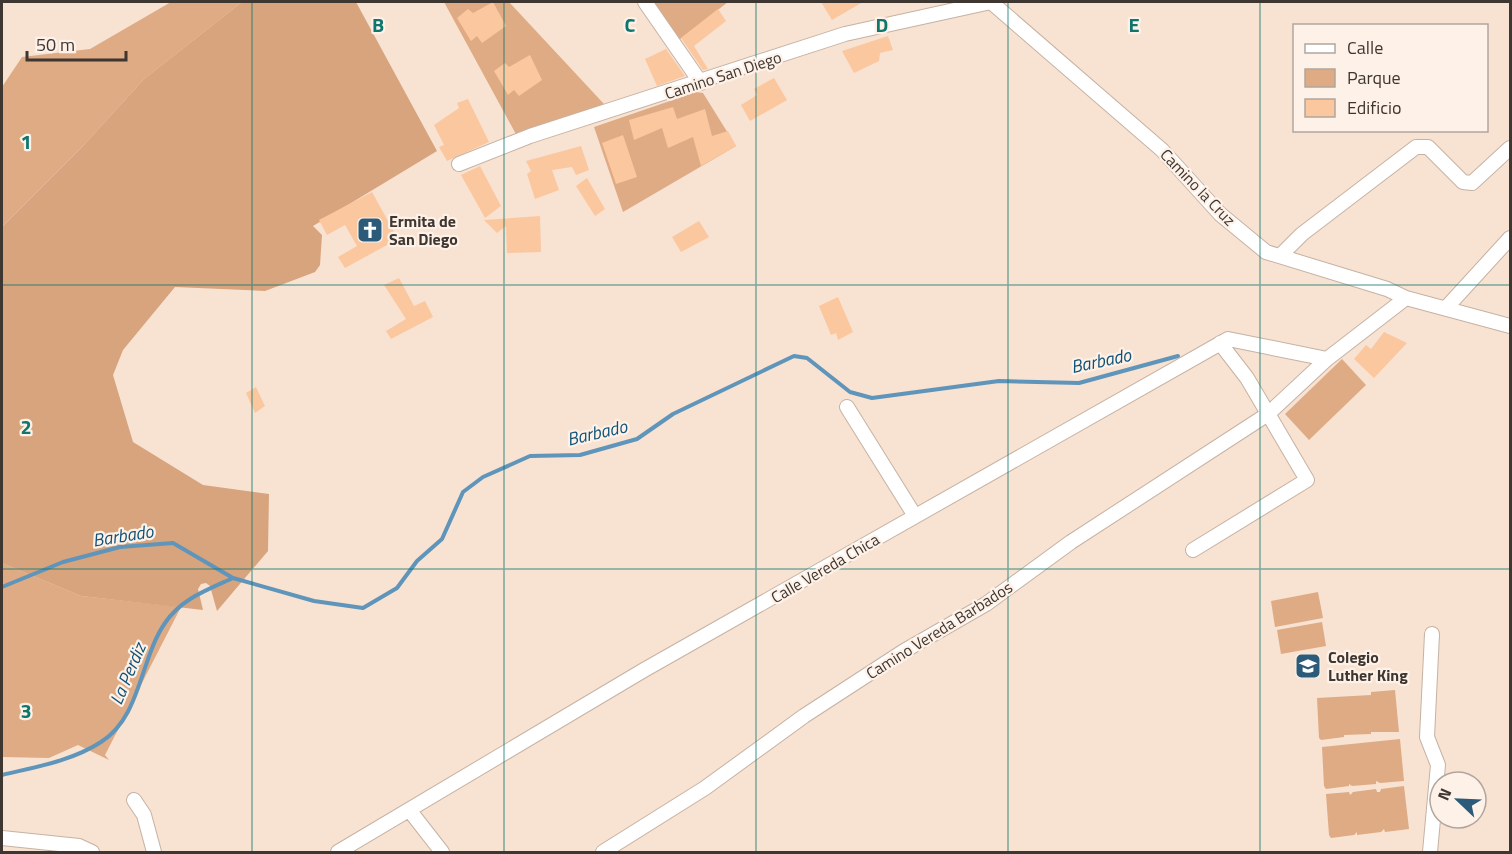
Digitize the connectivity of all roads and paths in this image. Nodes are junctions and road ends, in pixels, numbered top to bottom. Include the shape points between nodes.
1 (645, 2) edge
2 (991, 2) edge
3 (701, 83) junction
4 (1510, 148) edge
5 (459, 164) dead end
6 (1510, 238) edge
7 (1280, 256) junction
8 (1406, 298) junction
9 (1446, 308) junction
10 (1510, 326) edge
11 (1220, 343) junction
12 (1327, 359) junction
13 (846, 406) dead end
14 (1268, 414) junction
15 (915, 516) junction
16 (1193, 550) dead end
17 (1432, 634) dead end
18 (134, 800) dead end
19 (410, 811) junction
20 (2, 838) edge
21 (92, 852) edge
22 (154, 852) edge
23 (338, 852) edge
24 (442, 852) edge
25 (603, 852) edge
26 (1430, 852) edge

1 - 3 street
2 - 3 street, Camino San Diego via 845,34
2 - 7 street, Camino la Cruz via 1162,150 1220,214 1266,252
3 - 5 street, Camino San Diego via 530,136
4 - 7 street via 1472,183 1463,182 1428,147 1416,147 1302,234
6 - 9 street
7 - 8 street, Camino la Cruz
8 - 9 street, Camino la Cruz
8 - 12 street, Camino Vereda Barbados
9 - 10 street, Camino la Cruz
11 - 12 street, Calle Vereda Chica via 1228,339
11 - 14 street
11 - 15 street, Calle Vereda Chica
12 - 14 street, Camino Vereda Barbados
13 - 15 street
14 - 16 street via 1307,480
14 - 25 street, Camino Vereda Barbados via 1071,542 986,604 887,662 705,788
15 - 19 street, Calle Vereda Chica via 644,670
17 - 26 street via 1427,737 1437,765
18 - 22 street via 144,815
19 - 23 street, Calle Vereda Chica
19 - 24 street
20 - 21 street via 79,846

